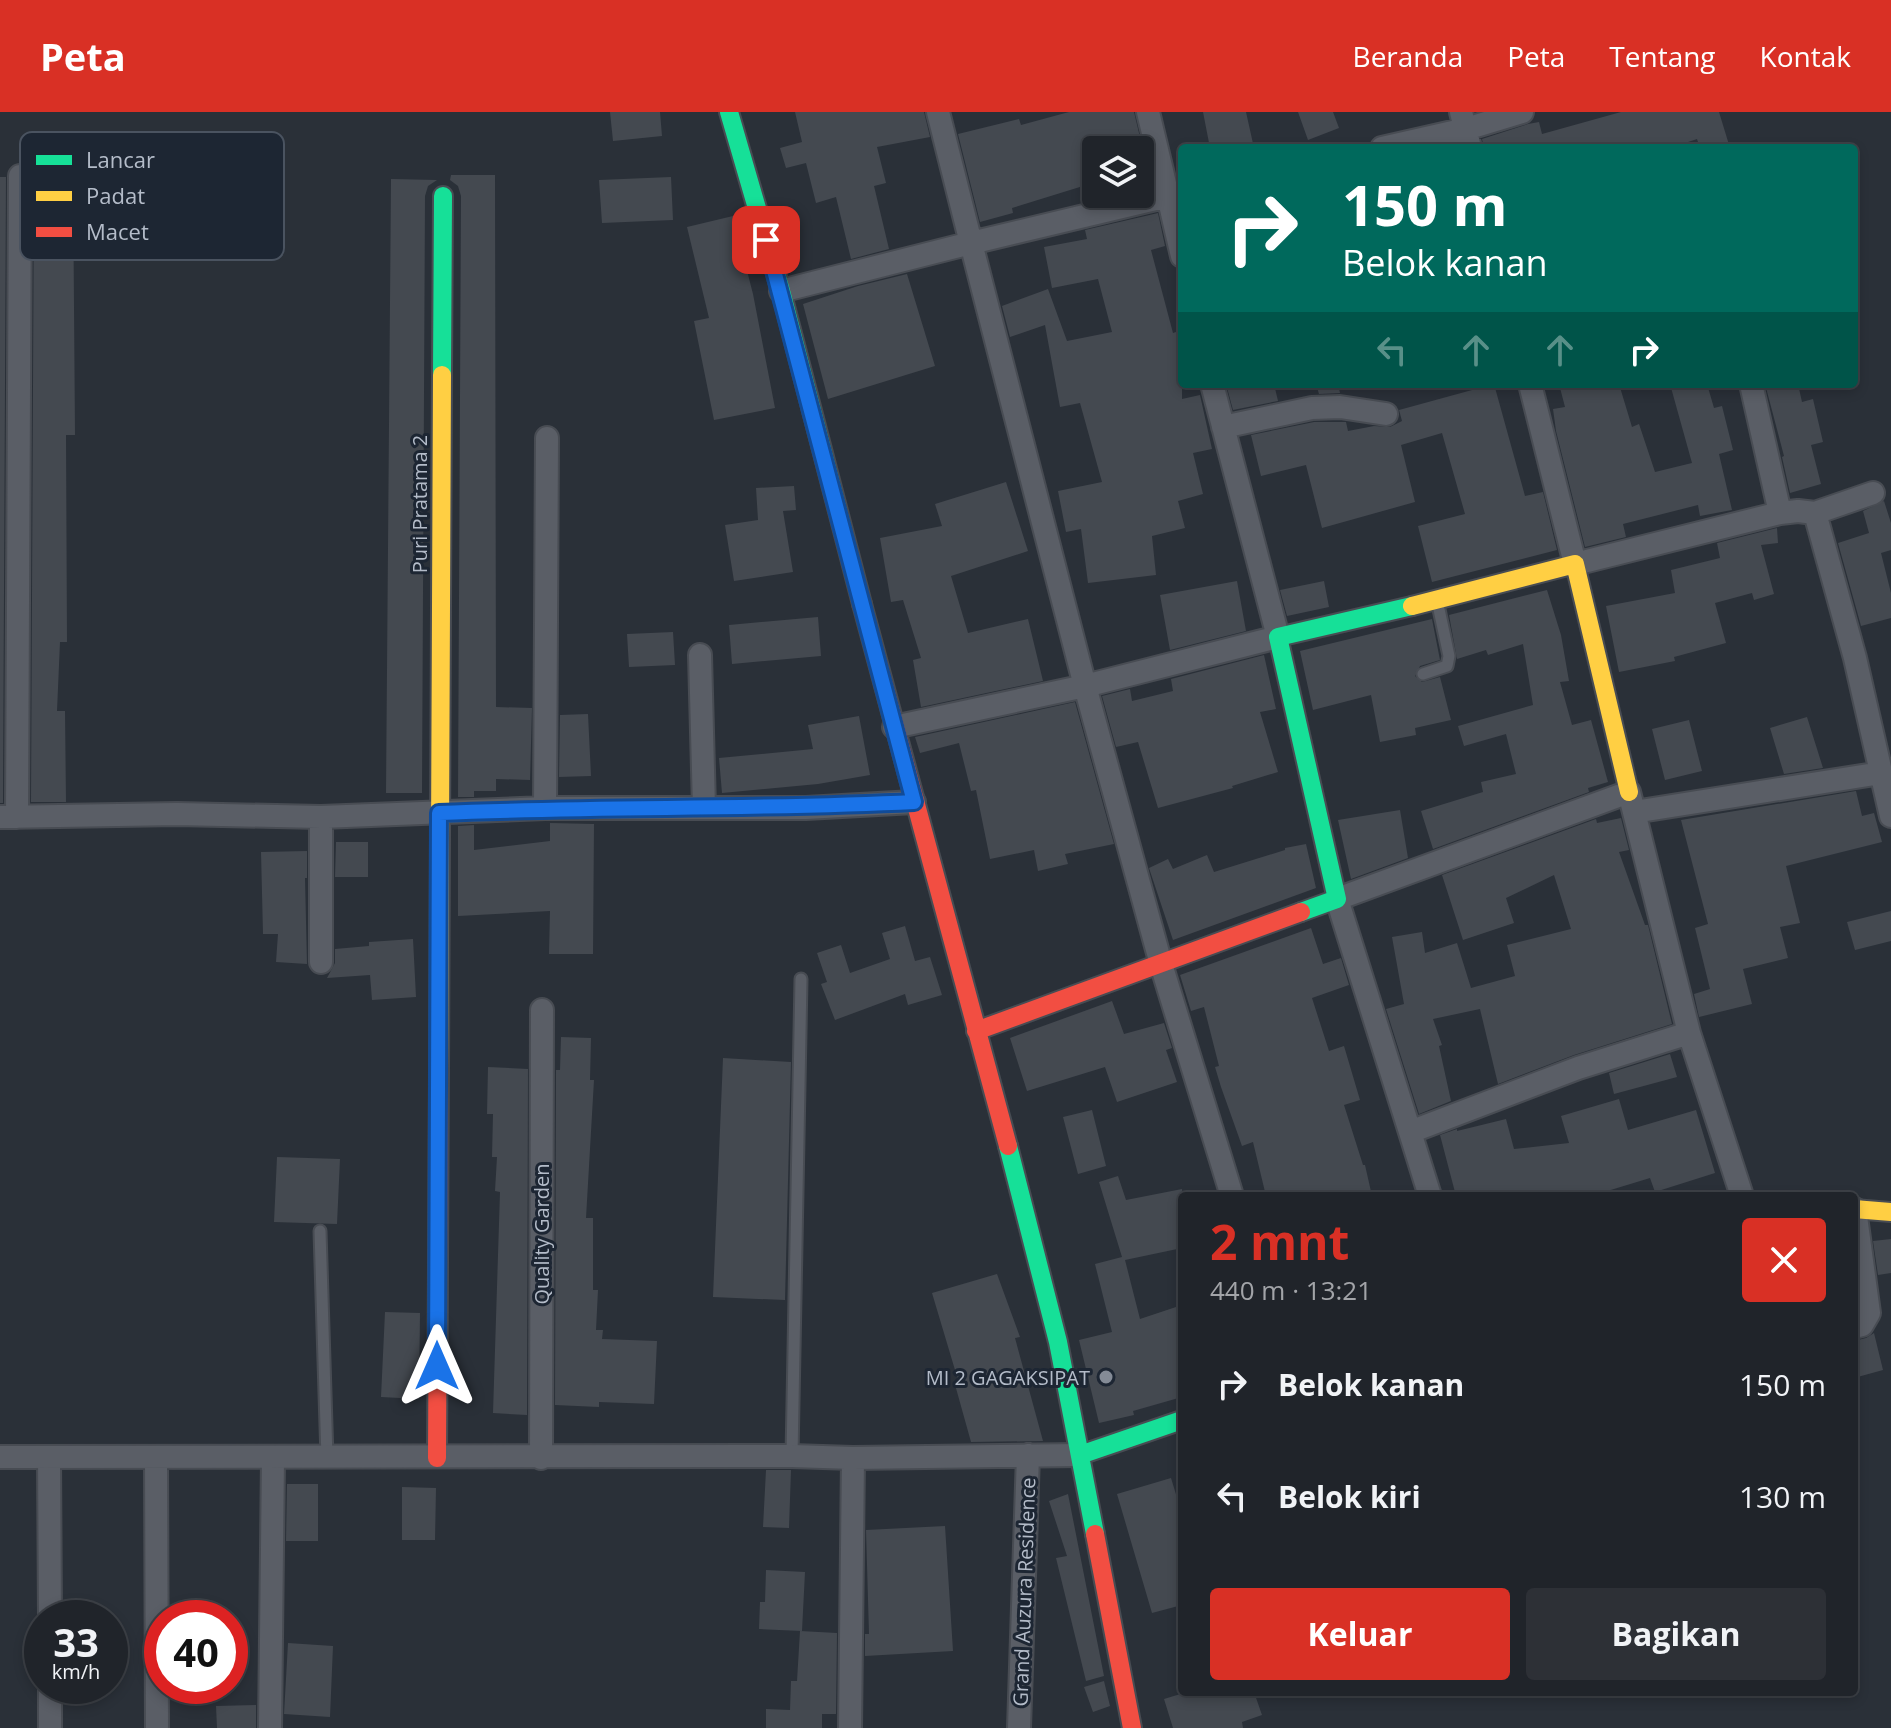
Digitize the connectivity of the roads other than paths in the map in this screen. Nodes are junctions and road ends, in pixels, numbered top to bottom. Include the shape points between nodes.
1 (729, 112) edge
2 (938, 112) edge
3 (1148, 112) edge
4 (1522, 112) edge
5 (1466, 130) edge
6 (1401, 144) edge
7 (20, 176) dead end
8 (1175, 195) edge
9 (443, 196) dead end
10 (1178, 221) edge
11 (971, 243) junction
12 (781, 291) junction
13 (1213, 388) edge
14 (1531, 388) edge
15 (1752, 388) edge
16 (1386, 414) dead end
17 (1223, 427) junction
18 (547, 438) dead end
19 (1873, 493) dead end
20 (1780, 513) junction
21 (1815, 513) junction
22 (1575, 564) junction
23 (1437, 599) junction
24 (1278, 637) junction
25 (700, 655) dead end
26 (1423, 674) dead end
27 (1085, 686) junction
28 (894, 727) junction
29 (1881, 773) junction
30 (914, 802) junction
31 (1632, 802) junction
32 (545, 808) junction
33 (704, 808) junction
34 (439, 813) junction
35 (1891, 816) edge
36 (8, 817) edge
37 (321, 817) junction
38 (1337, 899) junction
39 (321, 962) dead end
40 (1161, 964) junction
41 (801, 979) dead end
42 (542, 1010) dead end
43 (976, 1031) junction
44 (1689, 1033) junction
45 (1410, 1132) junction
46 (1231, 1192) edge
47 (1429, 1192) edge
48 (1741, 1192) edge
49 (1858, 1209) edge
50 (1891, 1212) edge
51 (320, 1231) dead end
52 (1858, 1237) edge
53 (1858, 1326) edge
54 (1178, 1421) edge
55 (1028, 1455) junction
56 (1080, 1455) junction
57 (792, 1456) junction
58 (0, 1457) edge
59 (49, 1457) junction
60 (156, 1457) junction
61 (273, 1458) junction
62 (327, 1458) junction
63 (437, 1458) junction
64 (541, 1458) junction
65 (853, 1458) junction
66 (50, 1600) edge
67 (50, 1704) edge
68 (50, 1728) edge
69 (157, 1728) edge
70 (270, 1728) edge
71 (850, 1728) edge
72 (1019, 1728) edge
73 (1132, 1728) edge

1 - 12 street
2 - 11 street
3 - 8 street
4 - 5 street
5 - 6 street
7 - 36 street
8 - 10 street
8 - 11 street
9 - 34 street, Puri Pratama 2
11 - 12 street
11 - 27 street
12 - 28 street
13 - 17 street
14 - 22 street
15 - 20 street
16 - 17 street via 1312,408
17 - 24 street
18 - 32 street
19 - 21 street
20 - 21 street
20 - 22 street
21 - 29 street
22 - 23 street
22 - 31 street
23 - 24 street
23 - 26 lane via 1449,656 1447,666
24 - 27 street
24 - 38 street
25 - 33 street
27 - 28 street
27 - 40 street
28 - 30 street
29 - 31 street
29 - 35 street
30 - 33 street
30 - 43 street
31 - 38 street
31 - 44 street
32 - 33 street
32 - 34 street
34 - 37 street
34 - 63 street, Puri Pratama 2
36 - 37 street
37 - 39 street
38 - 40 street
38 - 45 street
40 - 43 street
40 - 46 street
41 - 57 lane
42 - 64 street, Quality Garden
43 - 56 street via 1053,1322
44 - 45 street via 1578,1068
44 - 48 street
45 - 47 street
49 - 50 street
51 - 62 lane
52 - 53 street via 1869,1313
54 - 56 street
55 - 56 street
55 - 65 street
55 - 72 street, Grand Auzura Residence
56 - 73 street
57 - 64 street
57 - 65 street
58 - 59 street
59 - 60 street
59 - 66 street
60 - 61 street
60 - 69 street
61 - 62 street
61 - 70 street
62 - 63 street
63 - 64 street
65 - 71 street
67 - 68 street

